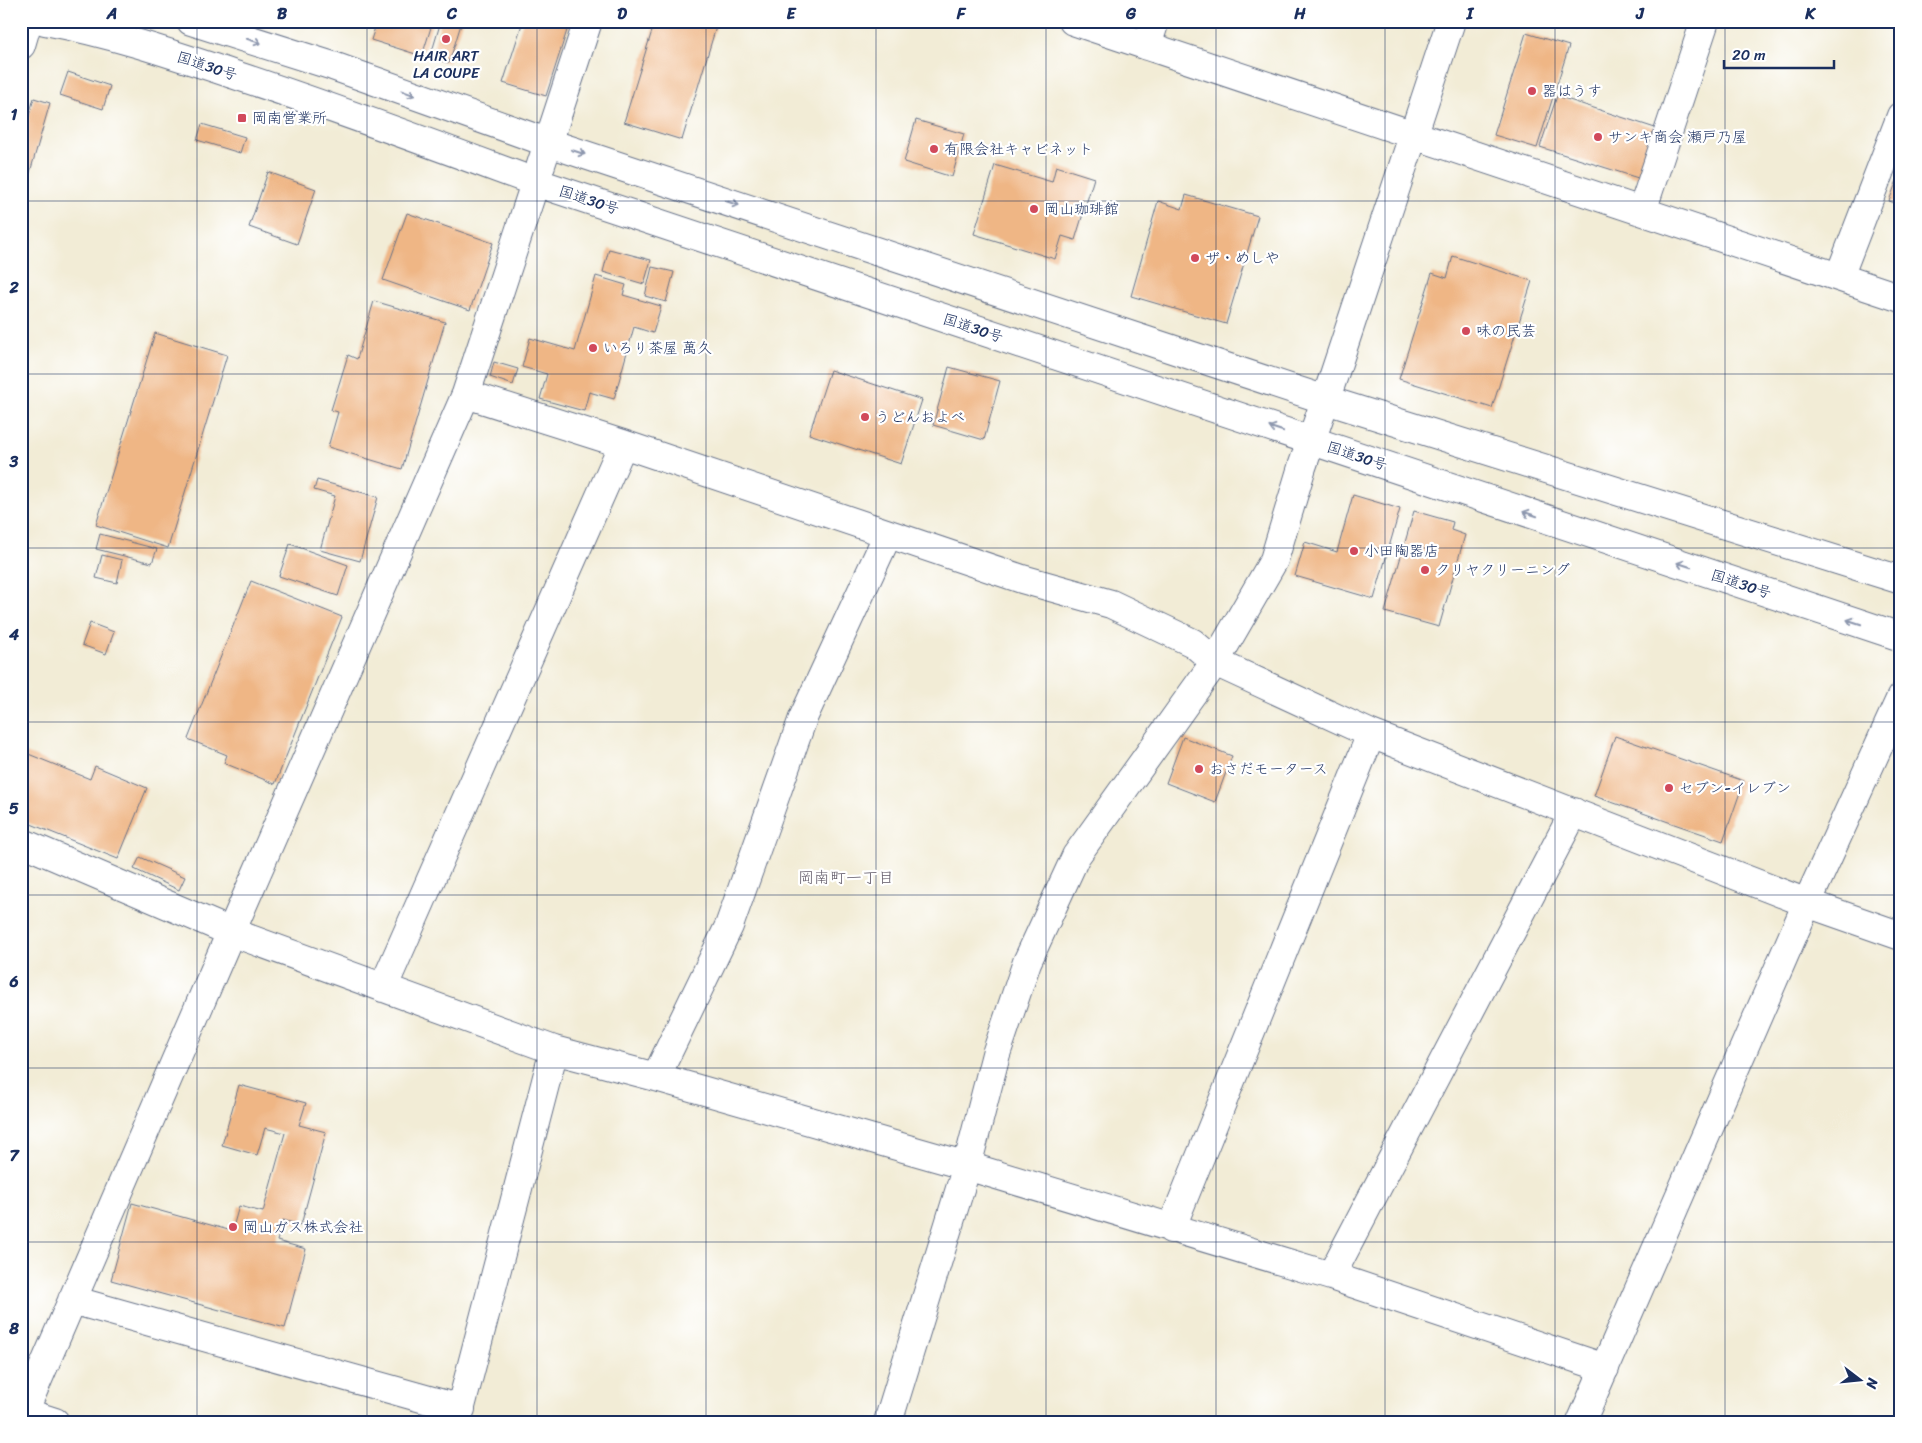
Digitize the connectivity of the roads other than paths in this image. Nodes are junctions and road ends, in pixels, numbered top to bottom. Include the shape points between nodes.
1 (28, 21) edge
2 (45, 21) edge
3 (190, 21) edge
4 (588, 21) edge
5 (1074, 21) edge
6 (1450, 21) edge
7 (1705, 21) edge
8 (1151, 34) edge
9 (21, 45) edge
10 (1901, 116) edge
11 (1413, 134) junction
12 (549, 143) junction
13 (535, 182) junction
14 (1642, 211) junction
15 (1839, 277) junction
16 (1901, 298) edge
17 (466, 394) junction
18 (1326, 400) junction
19 (1312, 441) junction
20 (623, 444) junction
21 (888, 534) junction
22 (1901, 580) edge
23 (1901, 637) edge
24 (1215, 662) junction
25 (1901, 697) edge
26 (1371, 734) junction
27 (1574, 812) junction
28 (21, 842) edge
29 (1807, 903) junction
30 (231, 932) junction
31 (1901, 936) edge
32 (383, 988) junction
33 (554, 1050) junction
34 (656, 1077) junction
35 (967, 1166) junction
36 (1171, 1229) junction
37 (1331, 1276) junction
38 (72, 1300) junction
39 (1605, 1368) junction
40 (22, 1412) edge
41 (459, 1415) edge
42 (55, 1422) edge
43 (888, 1422) edge
44 (1581, 1422) edge

1 - 9 main road
2 - 13 main road, 国道30号 via 191,60 326,105
3 -> 12 main road via 334,66
4 - 12 main road
5 - 8 main road
6 - 11 main road
7 - 14 main road
8 - 11 main road
10 - 15 main road
11 - 14 main road
11 - 18 main road
12 - 13 main road
12 -> 18 main road
13 - 17 main road
19 -> 13 main road, 国道30号
14 - 15 main road
15 - 16 main road
17 - 20 main road
17 - 30 main road
18 - 19 main road
18 - 22 main road
23 -> 19 main road, 国道30号
19 - 24 main road via 1274,560
20 - 21 main road
20 - 32 main road
21 - 24 main road via 1022,579 1111,604 1193,643
21 - 34 main road via 803,718 729,926
24 - 26 main road
24 - 35 main road via 1076,856 1027,962 996,1054
25 - 29 main road
26 - 27 main road
26 - 36 main road
27 - 29 main road
27 - 37 main road
28 - 30 main road
29 - 31 main road
29 - 39 main road
30 - 32 main road
30 - 38 main road
32 - 33 main road
33 - 34 main road
33 - 41 main road
34 - 35 main road
35 - 36 main road
35 - 43 main road
36 - 37 main road
37 - 39 main road
38 - 40 main road
38 - 41 main road
39 - 44 main road
40 - 42 main road

